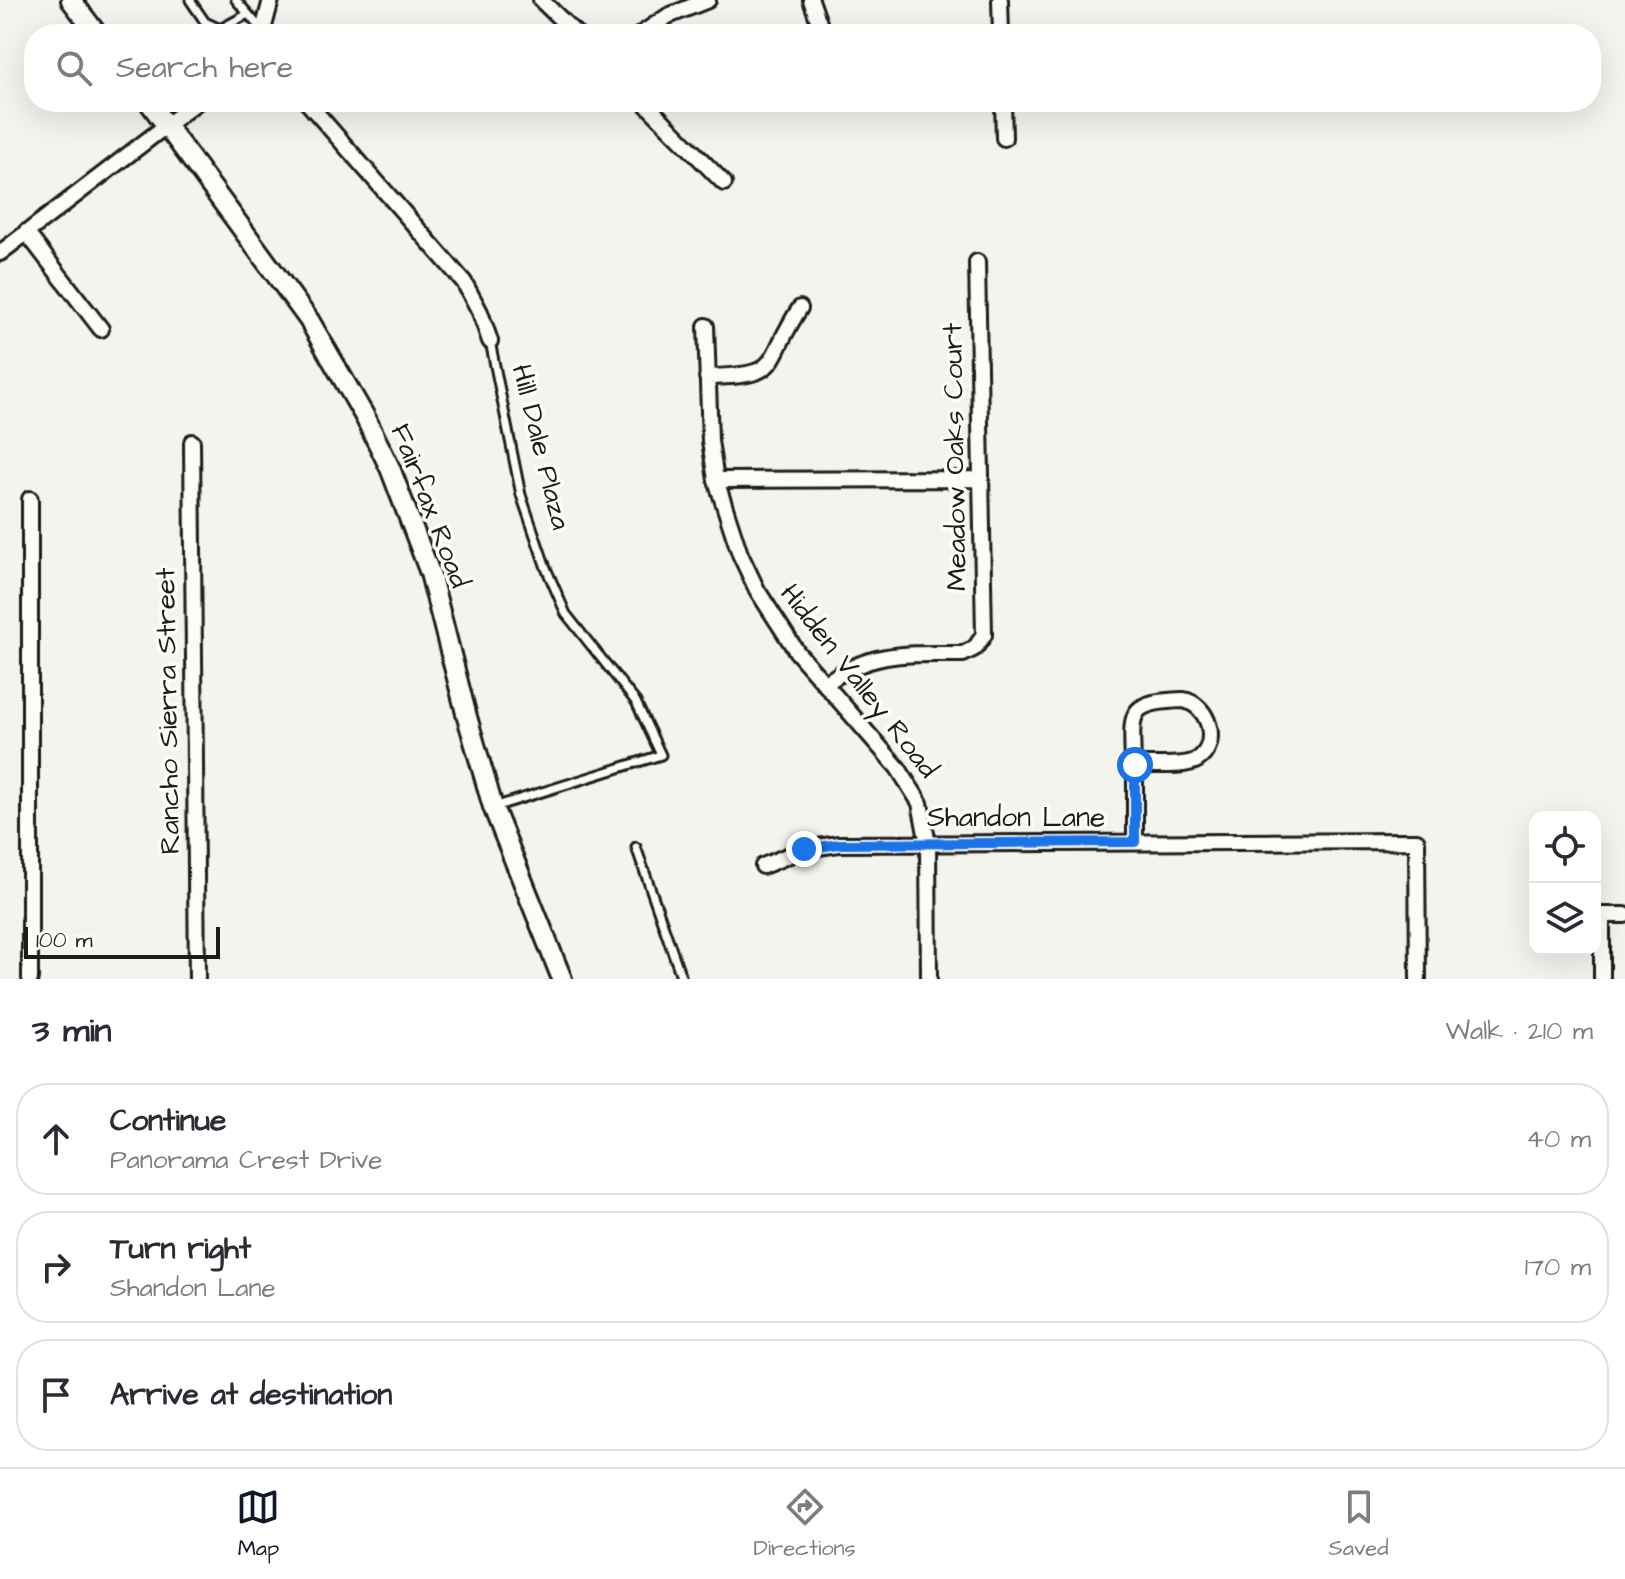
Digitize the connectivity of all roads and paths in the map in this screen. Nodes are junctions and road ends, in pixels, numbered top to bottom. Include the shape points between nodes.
1 (71, 0) edge
2 (190, 0) edge
3 (236, 0) edge
4 (271, 0) edge
5 (541, 0) edge
6 (708, 0) edge
7 (811, 0) edge
8 (1000, 0) edge
9 (248, 14) junction
10 (89, 24) edge
11 (209, 24) edge
12 (229, 24) edge
13 (256, 24) edge
14 (265, 24) edge
15 (566, 24) edge
16 (656, 24) edge
17 (819, 24) edge
18 (1001, 24) edge
19 (156, 112) edge
20 (184, 112) edge
21 (316, 112) edge
22 (654, 112) edge
23 (1003, 112) edge
24 (166, 126) junction
25 (1004, 138) dead end
26 (724, 183) dead end
27 (26, 232) junction
28 (0, 253) edge
29 (977, 262) dead end
30 (800, 308) dead end
31 (706, 326) dead end
32 (101, 329) dead end
33 (490, 341) joint
34 (707, 377) junction
35 (192, 442) dead end
36 (980, 479) junction
37 (716, 480) junction
38 (30, 499) dead end
39 (825, 684) junction
40 (1135, 765) junction
41 (493, 807) junction
42 (1135, 842) junction
43 (928, 844) junction
44 (636, 847) dead end
45 (763, 866) dead end
46 (1625, 915) edge
47 (30, 979) edge
48 (197, 979) edge
49 (562, 979) edge
50 (682, 979) edge
51 (929, 979) edge
52 (1418, 979) edge
53 (1602, 979) edge

1 - 10 main road
2 - 11 lane
3 - 9 lane
4 - 14 street
5 - 15 street
6 - 16 street
7 - 17 street
8 - 18 street
9 - 12 lane
9 - 13 lane
19 - 24 main road, Fairfax Road
20 - 24 street
21 - 33 street, Hill Dale Plaza via 464,282
22 - 26 street
23 - 25 street
24 - 27 street
24 - 41 main road, Fairfax Road via 309,320 390,468 430,573
27 - 28 street
27 - 32 street
29 - 36 street, Meadow Oaks Court
30 - 34 street via 765,368 744,376
31 - 34 street, Hidden Valley Road
33 - 41 lane, Hill Dale Plaza via 521,495 546,568 566,614 636,702 661,755
34 - 37 street, Hidden Valley Road
35 - 48 street, Rancho Sierra Street
36 - 37 street
36 - 39 street, Meadow Oaks Court via 984,635 975,648 963,654 879,657
37 - 39 street, Hidden Valley Road via 757,590
38 - 47 street
39 - 43 street, Hidden Valley Road via 910,784 926,823
40 - 40 street via 1133,718 1144,705 1183,700 1204,711 1209,739 1197,760
40 - 42 street
41 - 49 main road, Fairfax Road
42 - 43 street, Shandon Lane
42 - 52 street, Shandon Lane via 1417,841
43 - 45 street, Shandon Lane via 825,845
43 - 51 street, Hidden Valley Road
44 - 50 lane
46 - 53 street via 1602,915

